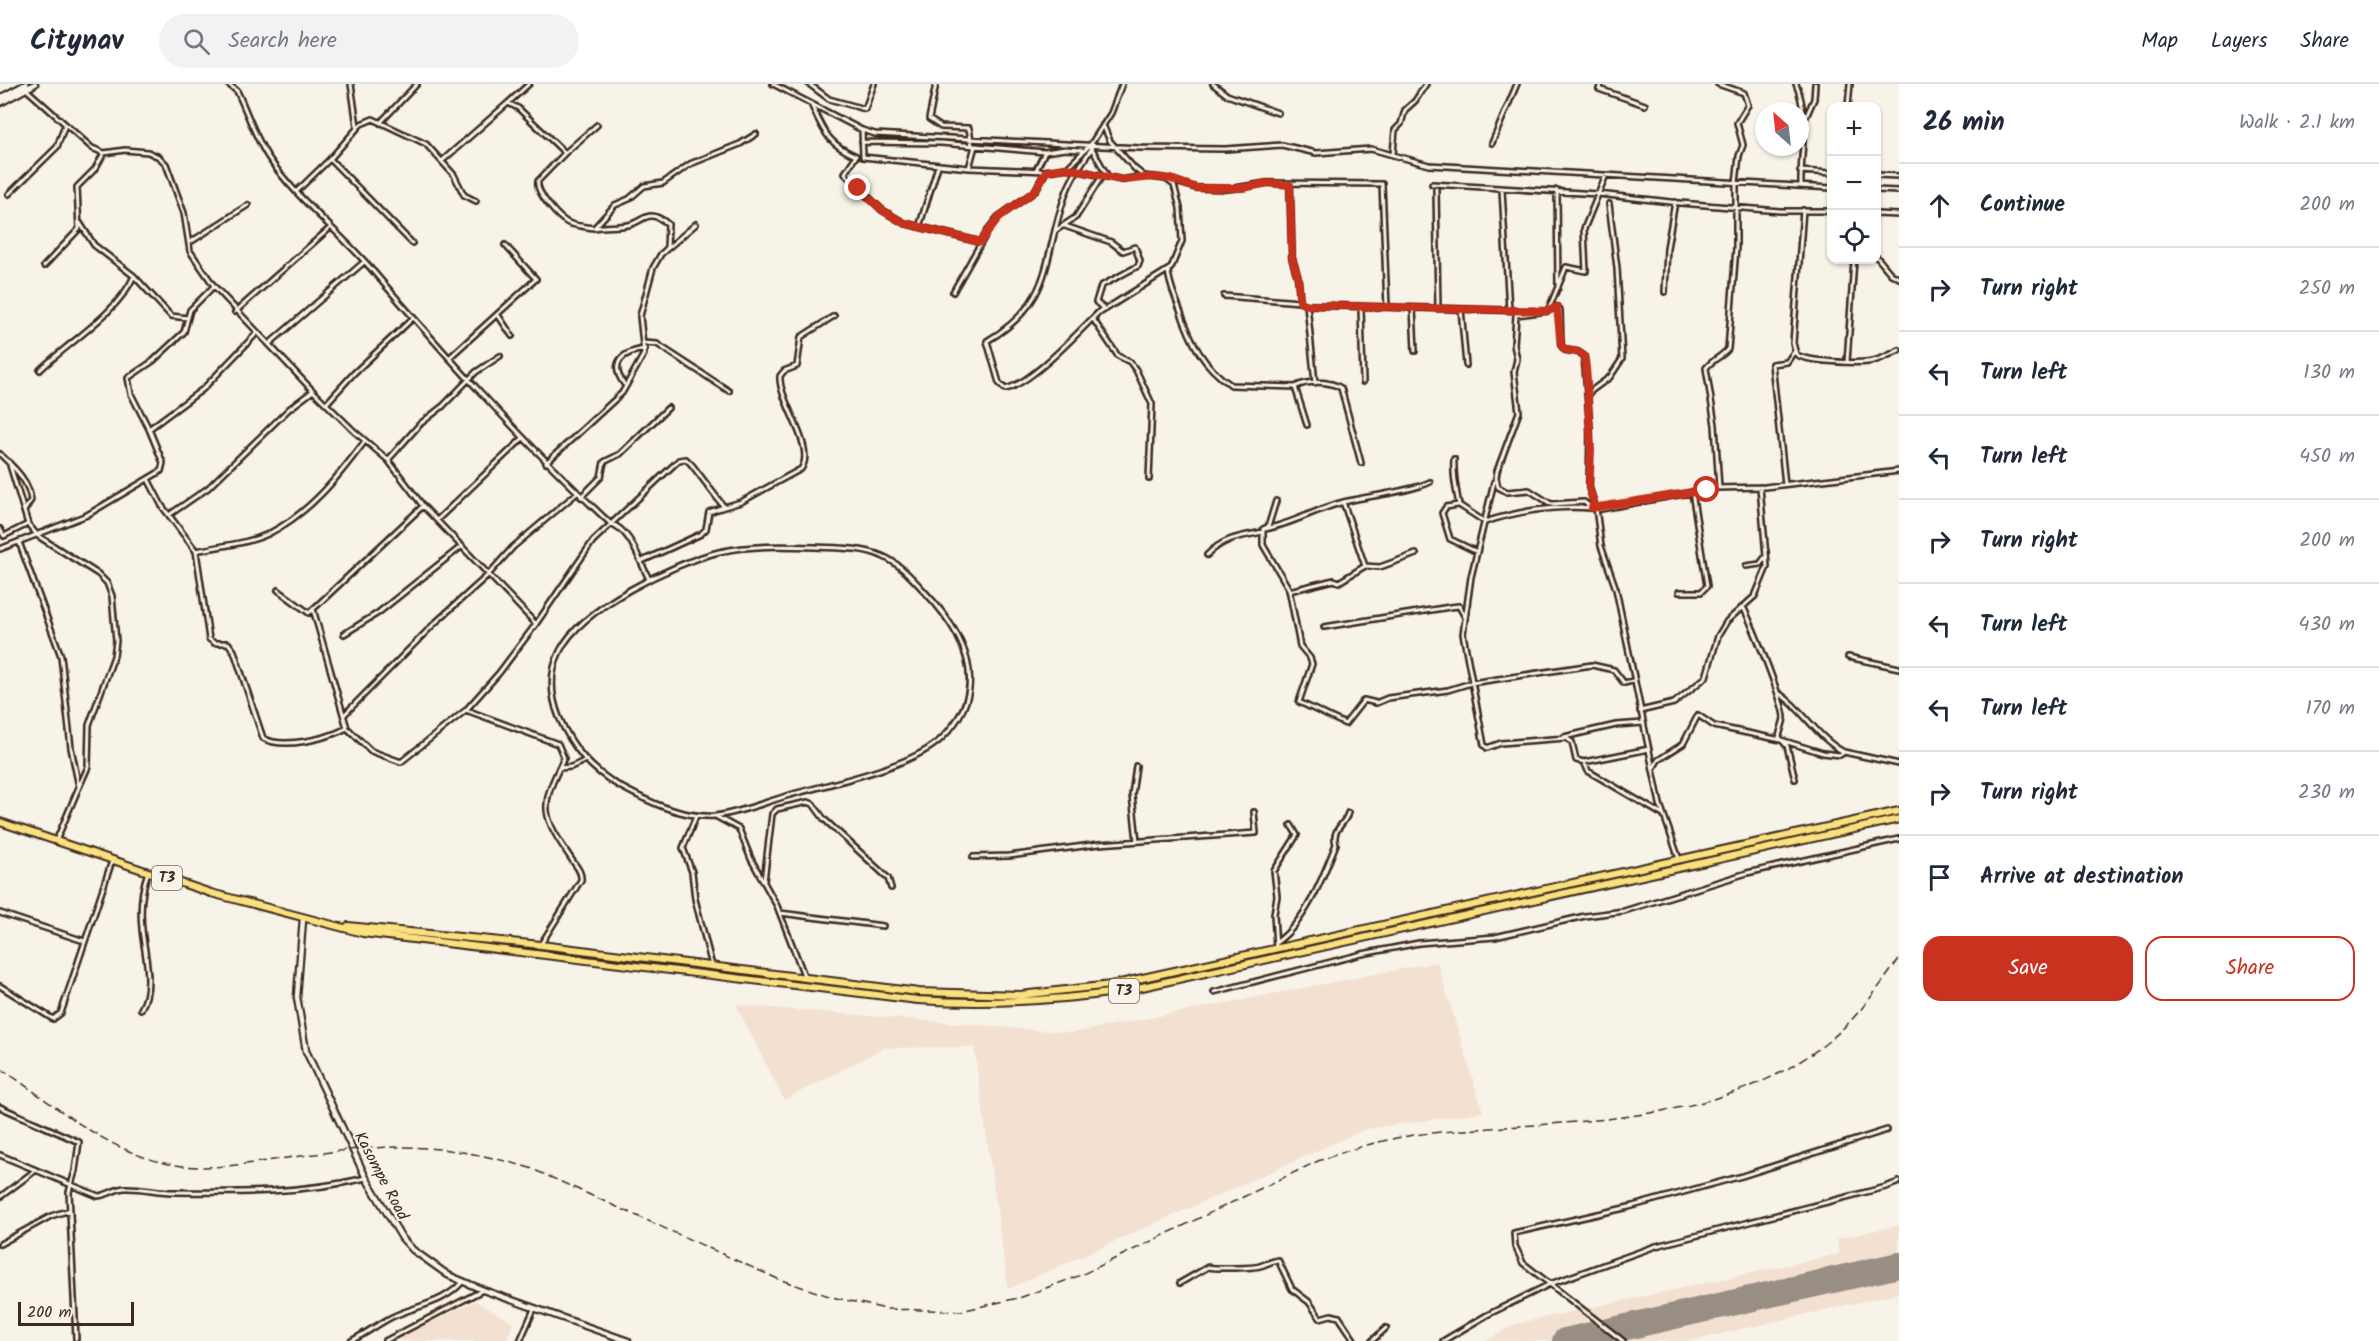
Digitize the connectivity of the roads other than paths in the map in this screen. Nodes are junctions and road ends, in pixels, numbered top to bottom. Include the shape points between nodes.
1 (34, 84) edge
2 (228, 84) edge
3 (351, 84) edge
4 (417, 84) edge
5 (529, 84) edge
6 (773, 84) edge
7 (809, 84) edge
8 (874, 84) edge
9 (936, 84) edge
10 (1122, 84) edge
11 (1213, 84) edge
12 (1426, 84) edge
13 (1517, 84) edge
14 (1601, 84) edge
15 (1718, 84) edge
16 (1796, 84) edge
17 (1815, 84) edge
18 (1850, 84) edge
19 (25, 87) edge
20 (0, 98) edge
21 (1802, 102) edge
22 (1848, 102) edge
23 (0, 103) edge
24 (508, 103) junction
25 (1810, 103) joint
26 (812, 104) junction
27 (1645, 105) dead end
28 (1809, 106) edge
29 (1278, 113) dead end
30 (380, 123) junction
31 (65, 125) junction
32 (597, 125) dead end
33 (1103, 125) junction
34 (357, 128) junction
35 (862, 130) junction
36 (756, 134) dead end
37 (972, 139) junction
38 (862, 142) junction
39 (1492, 143) dead end
40 (974, 146) junction
41 (1091, 146) junction
42 (1115, 147) junction
43 (1082, 150) junction
44 (1046, 152) junction
45 (104, 153) junction
46 (566, 153) junction
47 (1393, 154) junction
48 (1801, 156) edge
49 (330, 159) junction
50 (442, 161) junction
51 (938, 165) junction
52 (969, 168) junction
53 (1067, 168) junction
54 (1036, 170) junction
55 (1077, 170) junction
56 (1046, 171) junction
57 (1800, 171) junction
58 (1606, 174) junction
59 (1827, 174) edge
60 (1102, 175) junction
61 (1881, 175) edge
62 (1108, 176) junction
63 (1144, 176) junction
64 (1899, 176) edge
65 (1166, 179) junction
66 (1736, 183) junction
67 (1432, 184) dead end
68 (1290, 185) junction
69 (1801, 186) junction
70 (1827, 188) edge
71 (1436, 189) dead end
72 (1502, 190) junction
73 (1557, 190) junction
74 (1881, 190) edge
75 (297, 191) junction
76 (1899, 191) edge
77 (9, 194) dead end
78 (1598, 194) junction
79 (476, 201) dead end
80 (1675, 202) junction
81 (1610, 204) dead end
82 (248, 205) dead end
83 (1737, 207) junction
84 (1803, 210) junction
85 (1827, 211) edge
86 (1881, 214) edge
87 (1899, 215) edge
88 (80, 223) junction
89 (696, 224) dead end
90 (1065, 226) junction
91 (919, 227) junction
92 (330, 228) junction
93 (594, 228) junction
94 (1054, 232) junction
95 (980, 242) junction
96 (189, 243) junction
97 (412, 243) dead end
98 (505, 245) dead end
99 (667, 249) junction
100 (364, 262) junction
101 (1881, 262) edge
102 (1854, 264) edge
103 (44, 266) dead end
104 (1168, 270) junction
105 (134, 276) junction
106 (1899, 278) edge
107 (214, 286) junction
108 (1558, 289) junction
109 (953, 292) dead end
110 (1665, 292) dead end
111 (1224, 296) dead end
112 (1300, 302) junction
113 (1307, 305) junction
114 (1361, 307) junction
115 (1388, 307) junction
116 (1413, 308) junction
117 (1438, 309) junction
118 (1461, 309) junction
119 (1509, 310) junction
120 (1549, 310) junction
121 (236, 312) junction
122 (498, 315) junction
123 (834, 316) dead end
124 (188, 318) junction
125 (1094, 318) junction
126 (412, 319) junction
127 (256, 334) junction
128 (512, 336) dead end
129 (644, 342) junction
130 (269, 344) junction
131 (645, 349) junction
132 (1899, 350) edge
133 (1415, 351) dead end
134 (1795, 351) junction
135 (500, 356) dead end
136 (449, 358) junction
137 (1847, 362) junction
138 (1466, 365) dead end
139 (40, 370) dead end
140 (468, 379) junction
141 (1363, 382) dead end
142 (1315, 383) junction
143 (625, 385) junction
144 (1295, 387) junction
145 (313, 391) junction
146 (729, 391) dead end
147 (1587, 394) junction
148 (326, 404) junction
149 (668, 408) dead end
150 (1307, 425) dead end
151 (149, 429) junction
152 (522, 438) junction
153 (365, 441) junction
154 (0, 454) edge
155 (1454, 459) dead end
156 (388, 460) junction
157 (9, 462) junction
158 (546, 463) junction
159 (1361, 463) dead end
160 (1899, 471) edge
161 (1496, 478) junction
162 (148, 479) junction
163 (1149, 479) dead end
164 (1430, 482) dead end
165 (1785, 484) junction
166 (1760, 487) junction
167 (1719, 488) junction
168 (1692, 492) junction
169 (577, 493) junction
170 (581, 496) junction
171 (1276, 501) dead end
172 (1343, 502) junction
173 (1459, 505) junction
174 (423, 506) junction
175 (724, 507) junction
176 (1594, 508) junction
177 (24, 511) junction
178 (169, 515) junction
179 (437, 520) junction
180 (1485, 522) junction
181 (610, 523) junction
182 (28, 524) junction
183 (0, 529) edge
184 (1263, 531) junction
185 (38, 536) junction
186 (2, 537) edge
187 (20, 542) junction
188 (462, 546) junction
189 (0, 549) edge
190 (196, 550) junction
191 (1766, 551) junction
192 (1477, 552) junction
193 (1416, 554) dead end
194 (1207, 555) dead end
195 (642, 561) junction
196 (1365, 566) junction
197 (1746, 566) dead end
198 (488, 575) junction
199 (649, 579) junction
200 (278, 590) dead end
201 (1289, 591) junction
202 (1679, 592) dead end
203 (1743, 607) junction
204 (313, 609) junction
205 (1465, 617) junction
206 (536, 624) junction
207 (1324, 627) dead end
208 (344, 633) dead end
209 (1848, 657) dead end
210 (1899, 668) edge
211 (1633, 681) junction
212 (1471, 683) junction
213 (1778, 693) junction
214 (466, 710) junction
215 (1640, 711) junction
216 (344, 715) junction
217 (1643, 723) junction
218 (347, 728) junction
219 (1560, 738) junction
220 (1781, 740) junction
221 (1649, 749) junction
222 (1844, 752) junction
223 (586, 760) junction
224 (1584, 762) junction
225 (1899, 764) edge
226 (1136, 766) dead end
227 (559, 768) junction
228 (1654, 775) junction
229 (1796, 779) dead end
230 (79, 787) junction
231 (1899, 811) edge
232 (1254, 812) dead end
233 (1348, 813) dead end
234 (696, 816) junction
235 (715, 816) junction
236 (1664, 816) junction
237 (1899, 819) edge
238 (0, 822) edge
239 (1291, 825) dead end
240 (1899, 839) edge
241 (56, 841) junction
242 (1137, 841) junction
243 (973, 857) dead end
244 (113, 860) junction
245 (1679, 860) junction
246 (148, 872) junction
247 (764, 881) junction
248 (891, 888) dead end
249 (0, 913) edge
250 (780, 913) junction
251 (303, 919) junction
252 (336, 926) junction
253 (883, 926) dead end
254 (84, 941) junction
255 (1277, 942) junction
256 (541, 945) junction
257 (1276, 950) junction
258 (712, 968) junction
259 (805, 979) junction
260 (0, 986) edge
261 (1214, 992) dead end
262 (141, 1009) dead end
263 (0, 1107) edge
264 (1887, 1130) dead end
265 (0, 1155) edge
266 (36, 1170) junction
267 (366, 1178) junction
268 (1899, 1182) edge
269 (71, 1187) junction
270 (0, 1197) edge
271 (70, 1210) junction
272 (0, 1244) edge
273 (463, 1281) junction
274 (1180, 1284) dead end
275 (1550, 1284) junction
276 (483, 1290) junction
277 (534, 1309) junction
278 (1386, 1328) dead end
279 (76, 1340) dead end
280 (351, 1341) edge
281 (385, 1341) edge
282 (520, 1341) edge
283 (628, 1341) edge
284 (1355, 1341) edge
285 (1372, 1341) edge
286 (1443, 1341) edge
287 (1623, 1341) edge

1 - 19 street
2 - 75 street via 237,91 267,155
3 - 34 street
4 - 30 street
5 - 24 street
6 - 26 street
7 - 8 street via 830,99 865,109
9 - 37 street via 929,119 941,127 969,128
10 - 33 street
11 - 29 street via 1227,95
12 - 47 street via 1405,110 1393,134
13 - 39 street
14 - 27 street via 1599,89 1607,93
15 - 66 street via 1744,93 1748,105 1737,123 1743,145
16 - 21 street
17 - 25 street
18 - 22 street
19 - 20 street
19 - 23 street
19 - 31 street
24 - 46 street
24 - 50 street
25 - 28 street
26 - 35 street
26 - 91 street via 823,132 843,151 856,156 845,172 849,180 887,213
30 - 34 street via 369,119
30 - 50 street via 419,138
31 - 45 street
31 - 77 street via 57,147
32 - 46 street
33 - 41 street
33 - 42 street
34 - 49 street
35 - 37 street
35 - 38 street
36 - 93 street via 690,164 663,183 647,184 615,205
37 - 40 street
37 - 41 street
38 - 40 street
38 - 51 street via 863,157
40 - 44 street
40 - 52 street
41 - 42 street
41 - 43 street
41 - 55 street
41 - 62 street
42 - 47 street via 1225,149 1282,145 1316,153 1371,149
42 - 63 street
43 - 44 street
43 - 53 street
44 - 54 street
45 - 88 street via 77,187
45 - 96 street via 136,150 159,156 182,204
46 - 93 street via 537,181 537,189 569,224
47 - 58 street via 1429,165
48 - 57 street
49 - 75 street
49 - 97 street
50 - 79 street via 457,178 464,195
51 - 52 street
51 - 91 street
52 - 54 street
53 - 55 street
53 - 56 street
54 - 56 street
55 - 60 street
55 - 94 street via 1066,191
56 - 95 street via 1035,191 999,217
57 - 59 street
57 - 69 street
58 - 66 street
58 - 78 street
60 - 62 street
60 - 90 street via 1078,215
61 - 64 street
62 - 63 street via 1128,180
63 - 65 street
65 - 68 street via 1196,188
65 - 104 street via 1176,189 1182,224 1180,250
66 - 69 street
66 - 83 street
67 - 72 street
68 - 112 street via 1292,258
68 - 115 street via 1382,184
69 - 70 street
71 - 117 street
72 - 73 street
72 - 119 street
73 - 78 street
73 - 108 street
74 - 76 street
75 - 92 street
78 - 80 street
78 - 108 street via 1584,229 1586,271 1566,267
80 - 83 street
80 - 110 street
81 - 147 street via 1622,359 1610,377
82 - 96 street
83 - 84 street
83 - 167 street via 1728,349 1706,368
84 - 85 street
84 - 134 street
86 - 87 street
88 - 103 street via 76,236
88 - 105 street via 94,245
89 - 99 street
90 - 94 street
90 - 125 street via 1111,242 1123,251 1135,248 1140,261 1138,266 1101,286 1096,302 1103,308
91 - 95 street
92 - 100 street
92 - 121 street
93 - 99 street via 630,225 641,218 654,217 668,224
94 - 125 street via 1038,294 1010,325 987,340 1002,388 1011,388 1032,374
95 - 109 street
96 - 107 street via 195,261
98 - 122 street via 536,279
99 - 129 street via 653,267 642,303 640,323
100 - 126 street
100 - 130 street
101 - 106 street
102 - 137 street
104 - 125 street
104 - 144 street via 1170,288 1189,338 1199,355 1226,382 1238,387
105 - 124 street via 171,316
105 - 139 street via 130,286 101,318
107 - 121 street
107 - 124 street via 196,303
108 - 120 street
111 - 112 street
112 - 113 street
113 - 114 street
113 - 142 street
114 - 115 street
114 - 141 street
115 - 116 street
116 - 117 street
116 - 133 street
117 - 118 street
118 - 119 street
118 - 138 street
119 - 120 street
120 - 147 street via 1560,310 1561,345 1584,356
120 - 161 street via 1516,315 1514,372 1519,412
121 - 127 street
122 - 128 street
122 - 136 street
123 - 175 street via 801,337 797,366 783,372 780,378 782,395 798,428 803,468
124 - 151 street via 184,332 128,378 131,394
125 - 163 street via 1118,356 1136,370 1152,404
126 - 136 street
126 - 148 street
127 - 130 street
127 - 151 street via 203,389
129 - 131 street
129 - 146 street via 657,344
130 - 145 street
131 - 143 street
131 - 143 street via 626,355 616,367 616,374
132 - 137 street via 1872,362
134 - 137 street via 1805,359
134 - 165 street via 1787,362 1772,364
135 - 140 street
136 - 140 street
140 - 152 street
140 - 156 street via 409,434
142 - 144 street
142 - 159 street via 1333,383 1341,388
143 - 158 street via 619,397
144 - 150 street
145 - 148 street
145 - 178 street via 289,409 208,488
147 - 176 street via 1589,488
148 - 153 street
149 - 170 street via 621,452 603,463 601,477
151 - 162 street via 164,467
152 - 158 street
152 - 179 street
153 - 156 street
153 - 190 street via 323,495 268,534
154 - 157 street
155 - 173 street via 1452,484 1458,491
156 - 174 street
157 - 177 street
157 - 177 street via 30,493
158 - 169 street
160 - 165 street
161 - 176 street via 1498,487 1507,492 1530,490 1546,503 1584,502
161 - 180 street
162 - 178 street
162 - 185 street via 87,515
164 - 172 street
165 - 166 street
166 - 167 street
166 - 191 street
167 - 168 street
168 - 176 street
168 - 202 street via 1707,586 1701,592
169 - 170 street
169 - 198 street via 513,547
170 - 181 street
171 - 184 street
172 - 184 street via 1307,513 1281,528
172 - 196 street
173 - 180 street
173 - 192 street via 1446,507 1442,513 1450,539
174 - 179 street
174 - 204 street
175 - 181 street via 683,459
175 - 195 street via 709,512 701,534
176 - 180 street via 1517,513
176 - 211 street via 1616,589
177 - 182 street
178 - 190 street
179 - 188 street
180 - 192 street
181 - 195 street via 626,537
181 - 206 street
182 - 185 street
182 - 186 street
183 - 186 street
184 - 194 street via 1229,539
184 - 201 street via 1263,545
185 - 187 street
185 - 230 street via 98,574 112,596 114,656 89,725 88,767
187 - 189 street
187 - 230 street via 61,656
188 - 198 street
188 - 208 street via 378,614
190 - 218 street via 209,639 228,643 234,651 263,738 308,742
191 - 197 street via 1765,561
191 - 203 street via 1767,567 1755,596
192 - 205 street
193 - 196 street via 1380,567
195 - 199 street
196 - 201 street via 1339,582
198 - 206 street
198 - 216 street
199 - 223 street via 578,628 563,645 556,661 551,682 554,705
199 - 235 street via 694,560 746,548 814,547 877,554 905,573 939,607 960,636 965,651 969,693 955,723 931,747 906,760
200 - 204 street via 307,612
201 - 212 street via 1300,646 1312,664 1299,702 1345,724 1364,700 1376,703
203 - 213 street
203 - 215 street via 1726,621 1712,664 1699,686 1674,704
204 - 216 street
205 - 207 street via 1459,606
205 - 212 street via 1463,634
206 - 214 street
209 - 210 street
211 - 212 street via 1624,683 1614,670 1592,665
211 - 215 street
212 - 219 street via 1487,748 1501,743
213 - 220 street via 1784,718
213 - 222 street via 1822,737
214 - 218 street via 398,763 371,751
214 - 227 street via 558,744 564,758
215 - 217 street
216 - 218 street
217 - 219 street
217 - 221 street
219 - 224 street via 1571,740 1576,760
220 - 222 street via 1823,753
220 - 228 street via 1714,726 1698,715 1683,744 1654,764
220 - 229 street via 1787,746
221 - 224 street
221 - 228 street
222 - 225 street
223 - 227 street
223 - 234 street via 607,779 638,796
224 - 236 street via 1588,771
226 - 242 street via 1132,795
227 - 256 street via 547,794 546,811 553,832 580,872 581,880
228 - 236 street
230 - 241 street
231 - 245 highway, T3
232 - 242 street via 1256,833
233 - 255 street via 1338,825 1336,844 1324,877 1299,918
234 - 235 street
234 - 258 street via 683,848 692,872
235 - 247 street via 739,829
236 - 245 street
237 - 252 highway, T3 via 1134,989 1033,1003 918,1000 466,947
238 - 241 highway, T3
239 - 255 street via 1297,835 1274,871
240 - 261 street via 1747,873 1624,911 1496,937 1419,943 1362,954
241 - 244 highway, T3
242 - 243 street via 1035,854
244 - 246 highway, T3
244 - 254 street
245 - 257 highway, T3
246 - 251 highway, T3
246 - 262 street via 141,907 147,964
247 - 248 street via 772,814 777,809 808,802 888,878
247 - 250 street
249 - 254 street
250 - 253 street
250 - 259 street
251 - 252 highway, T3
251 - 267 street, Kasompe Road via 297,997 306,1052
252 - 256 highway, T3
254 - 260 street via 58,1017 53,1019
255 - 257 street
256 - 258 highway, T3
257 - 259 highway, T3 via 1111,985 1020,995 929,993
258 - 259 highway, T3
263 - 269 street via 79,1142
264 - 275 street via 1731,1179 1514,1233 1523,1263
265 - 266 street
266 - 269 street
266 - 270 street
267 - 269 street via 333,1186 238,1193 120,1188 98,1196
267 - 273 street, Kasompe Road via 402,1238 434,1266
268 - 275 street via 1656,1246
269 - 271 street
271 - 272 street
271 - 279 street
273 - 276 street, Kasompe Road
273 - 280 street via 439,1300 394,1316
274 - 284 street via 1208,1266 1218,1270 1258,1267 1278,1260 1292,1288 1320,1318 1339,1317
275 - 286 street
275 - 287 street
276 - 277 street, Kasompe Road
276 - 281 street
277 - 282 street
277 - 283 street, Kasompe Road
278 - 285 street

